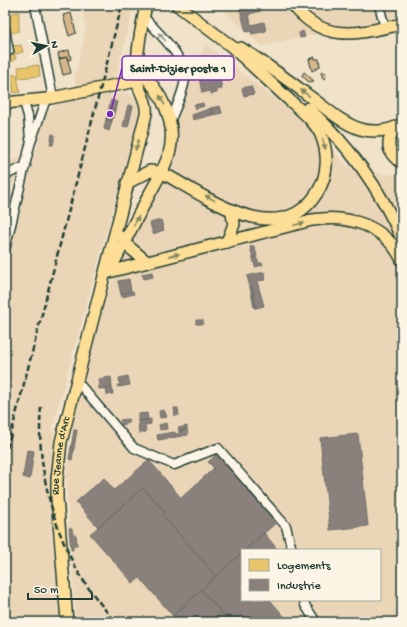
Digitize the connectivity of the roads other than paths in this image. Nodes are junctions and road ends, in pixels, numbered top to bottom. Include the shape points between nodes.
1 (35, 5) edge
2 (146, 5) edge
3 (177, 5) edge
4 (293, 5) edge
5 (379, 5) edge
6 (144, 16) junction
7 (402, 24) edge
8 (203, 25) junction
9 (388, 27) junction
10 (5, 30) edge
11 (402, 30) edge
12 (231, 46) junction
13 (5, 52) edge
14 (137, 70) junction
15 (137, 81) junction
16 (50, 98) junction
17 (24, 102) junction
18 (5, 103) edge
19 (170, 122) junction
20 (399, 126) edge
21 (30, 145) junction
22 (402, 162) edge
23 (26, 166) junction
24 (161, 172) junction
25 (5, 175) edge
26 (127, 183) junction
27 (231, 210) junction
28 (119, 214) junction
29 (402, 239) edge
30 (125, 241) junction
31 (227, 242) junction
32 (5, 250) edge
33 (402, 260) edge
34 (147, 262) junction
35 (109, 272) junction
36 (99, 293) junction
37 (76, 380) junction
38 (292, 549) edge
39 (304, 601) edge
40 (67, 622) edge
41 (316, 622) edge

1 - 16 street
2 - 6 main road
3 - 8 main road
4 - 9 main road via 311,23 332,32 357,33
5 - 9 street
6 - 14 main road
19 -> 6 street via 183,86 184,70 178,56
7 - 9 main road
8 - 12 main road
20 -> 8 main road via 369,131 348,123 272,68
9 - 11 main road
10 - 13 street via 9,51
12 -> 27 main road via 310,119 321,134 327,157 320,189 310,202 295,213 268,220 250,218
12 - 29 main road via 288,90 324,122 352,152 391,213
14 - 15 main road
19 -> 14 main road, Rue Jeanne d'Arc via 155,89
15 - 16 main road
15 -> 26 main road, Rue Jeanne d'Arc via 146,109
16 - 17 main road
16 - 21 street
17 - 18 main road
17 - 21 street via 28,116
19 - 24 main road, Rue Jeanne d'Arc via 171,144
20 - 22 main road via 391,133 388,148
21 - 23 street
23 - 25 street
23 - 32 street
24 - 26 main road via 150,171
27 -> 24 main road
30 -> 24 main road, Rue Jeanne d'Arc
26 - 28 main road, Rue Jeanne d'Arc
27 - 31 main road via 234,224
28 - 30 main road
28 - 36 main road, Rue Jeanne d'Arc
30 - 34 main road
30 - 35 main road, Rue Jeanne d'Arc
31 -> 33 main road via 312,220 343,218 372,228 383,235
34 -> 31 main road
34 - 35 main road
35 - 36 main road, Rue Jeanne d'Arc
36 - 37 main road, Rue Jeanne d'Arc
37 - 38 street via 134,448 174,466 218,448 286,526
37 - 40 main road, Rue Jeanne d'Arc via 61,442 57,479
39 - 41 street

